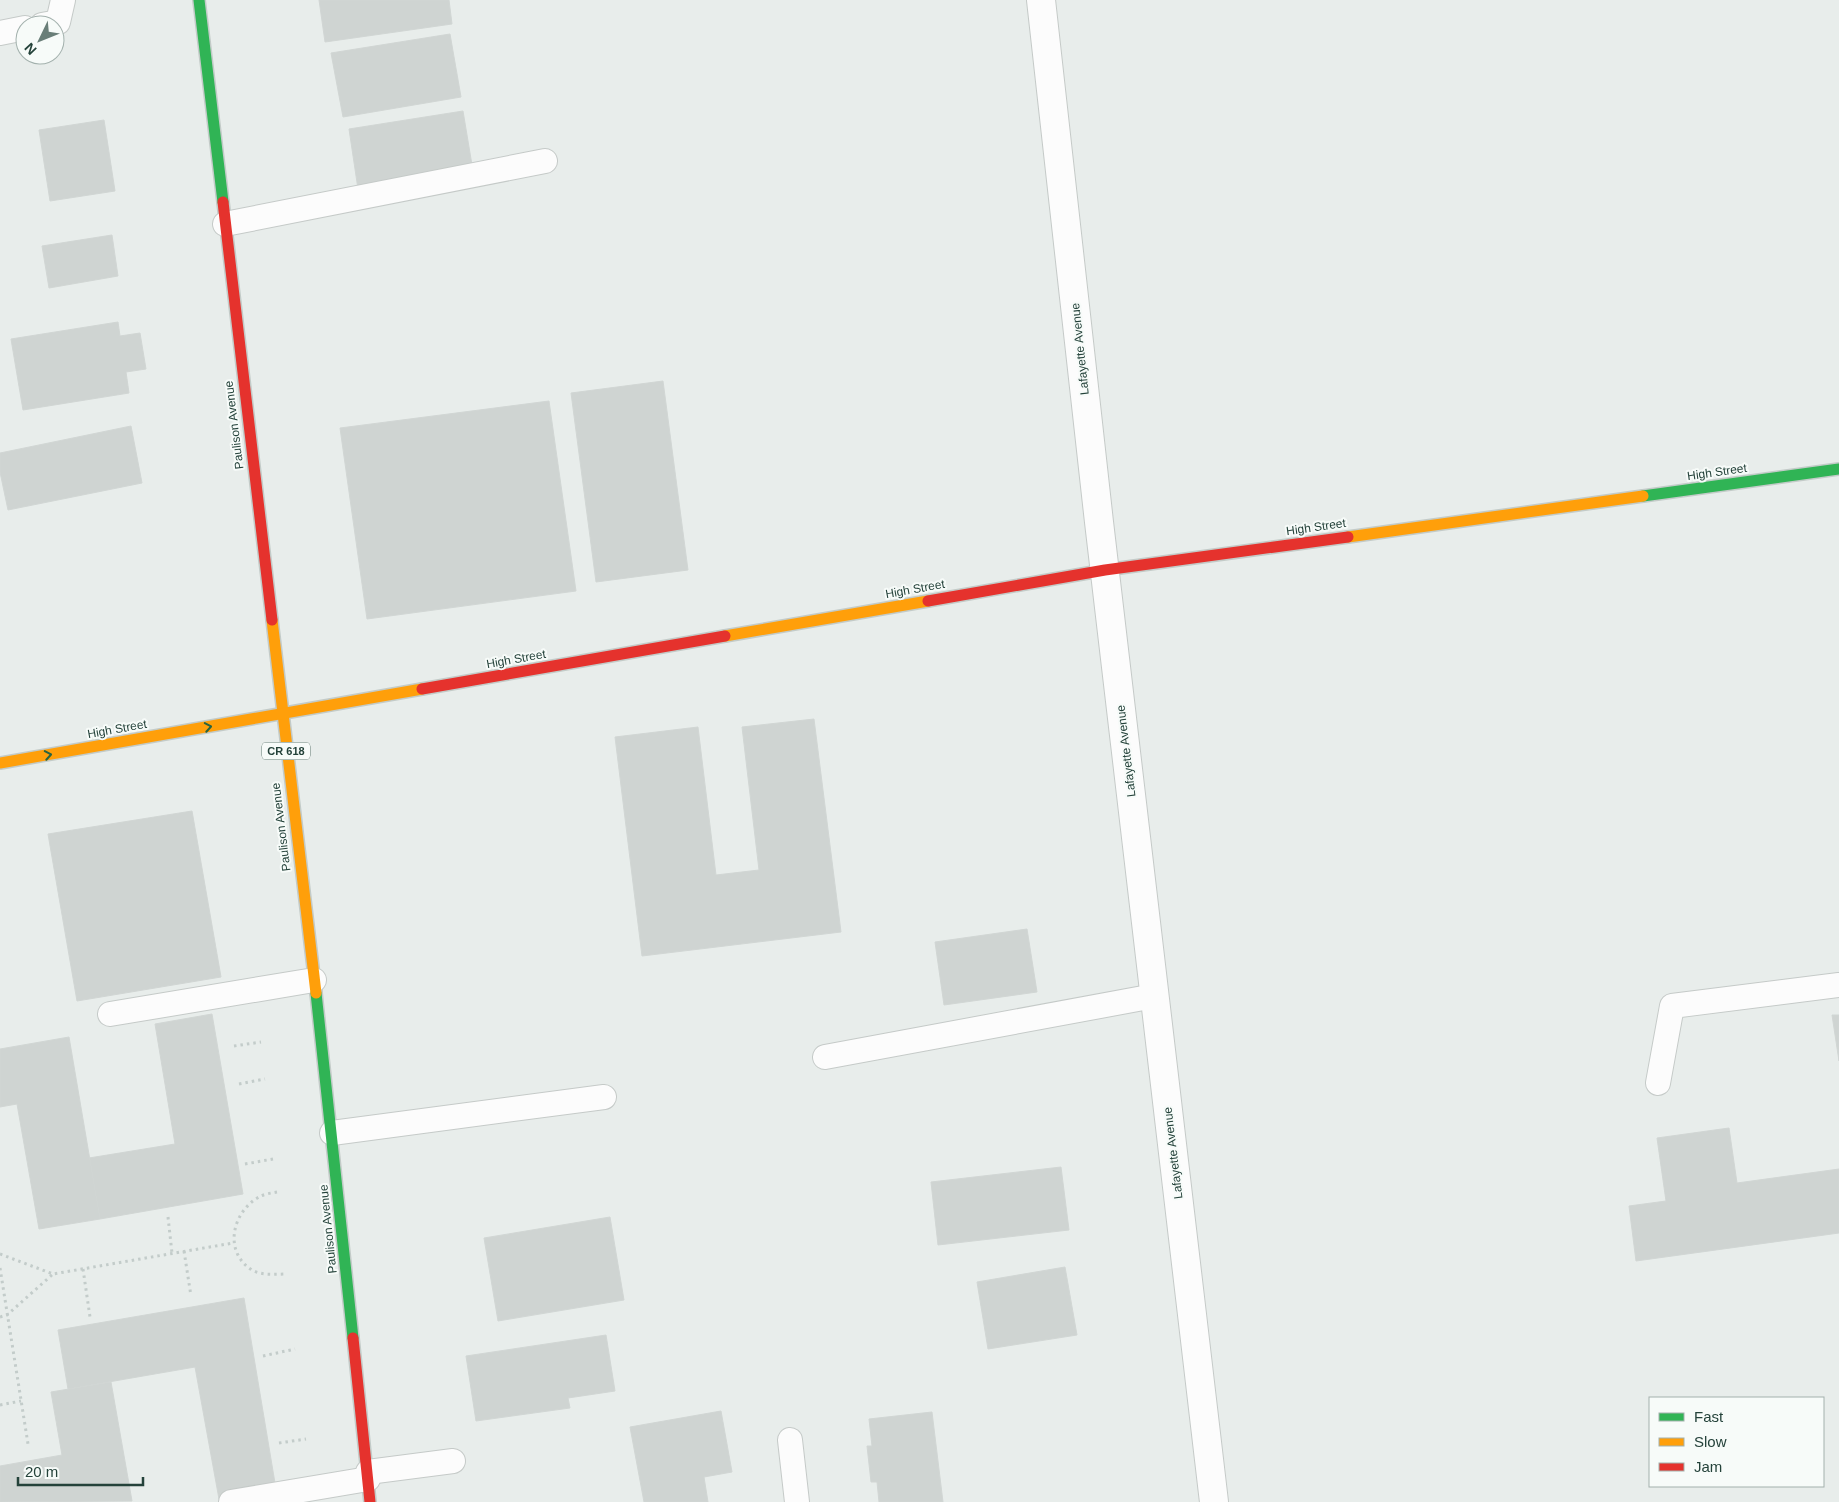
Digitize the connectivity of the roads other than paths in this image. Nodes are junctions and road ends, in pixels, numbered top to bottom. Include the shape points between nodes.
1 (63, 0) edge
2 (198, 0) edge
3 (1041, 0) edge
4 (60, 15) edge
5 (15, 30) edge
6 (0, 33) edge
7 (545, 161) dead end
8 (225, 224) junction
9 (1839, 469) edge
10 (1105, 570) junction
11 (282, 714) junction
12 (0, 763) edge
13 (314, 980) junction
14 (1839, 985) edge
15 (1154, 996) junction
16 (110, 1014) dead end
17 (825, 1057) dead end
18 (1658, 1083) dead end
19 (604, 1097) dead end
20 (332, 1132) junction
21 (790, 1440) dead end
22 (453, 1461) dead end
23 (369, 1484) edge
24 (231, 1502) edge
25 (798, 1502) edge
26 (1214, 1502) edge

1 - 4 lane
2 - 8 street, Paulison Avenue / CR 618
3 - 10 street, Lafayette Avenue
5 - 6 lane
7 - 8 lane
8 - 11 street, Paulison Avenue / CR 618
9 - 10 street, High Street
10 - 11 street, High Street
10 - 15 street, Lafayette Avenue
12 -> 11 street, High Street
11 - 13 street, Paulison Avenue / CR 618
13 - 16 lane
13 - 20 street, Paulison Avenue / CR 618
14 - 18 lane via 1672,1006
15 - 17 lane
15 - 26 street, Lafayette Avenue
19 - 20 lane
20 - 23 street, Paulison Avenue / CR 618
21 - 25 lane
22 - 23 lane
23 - 24 lane

